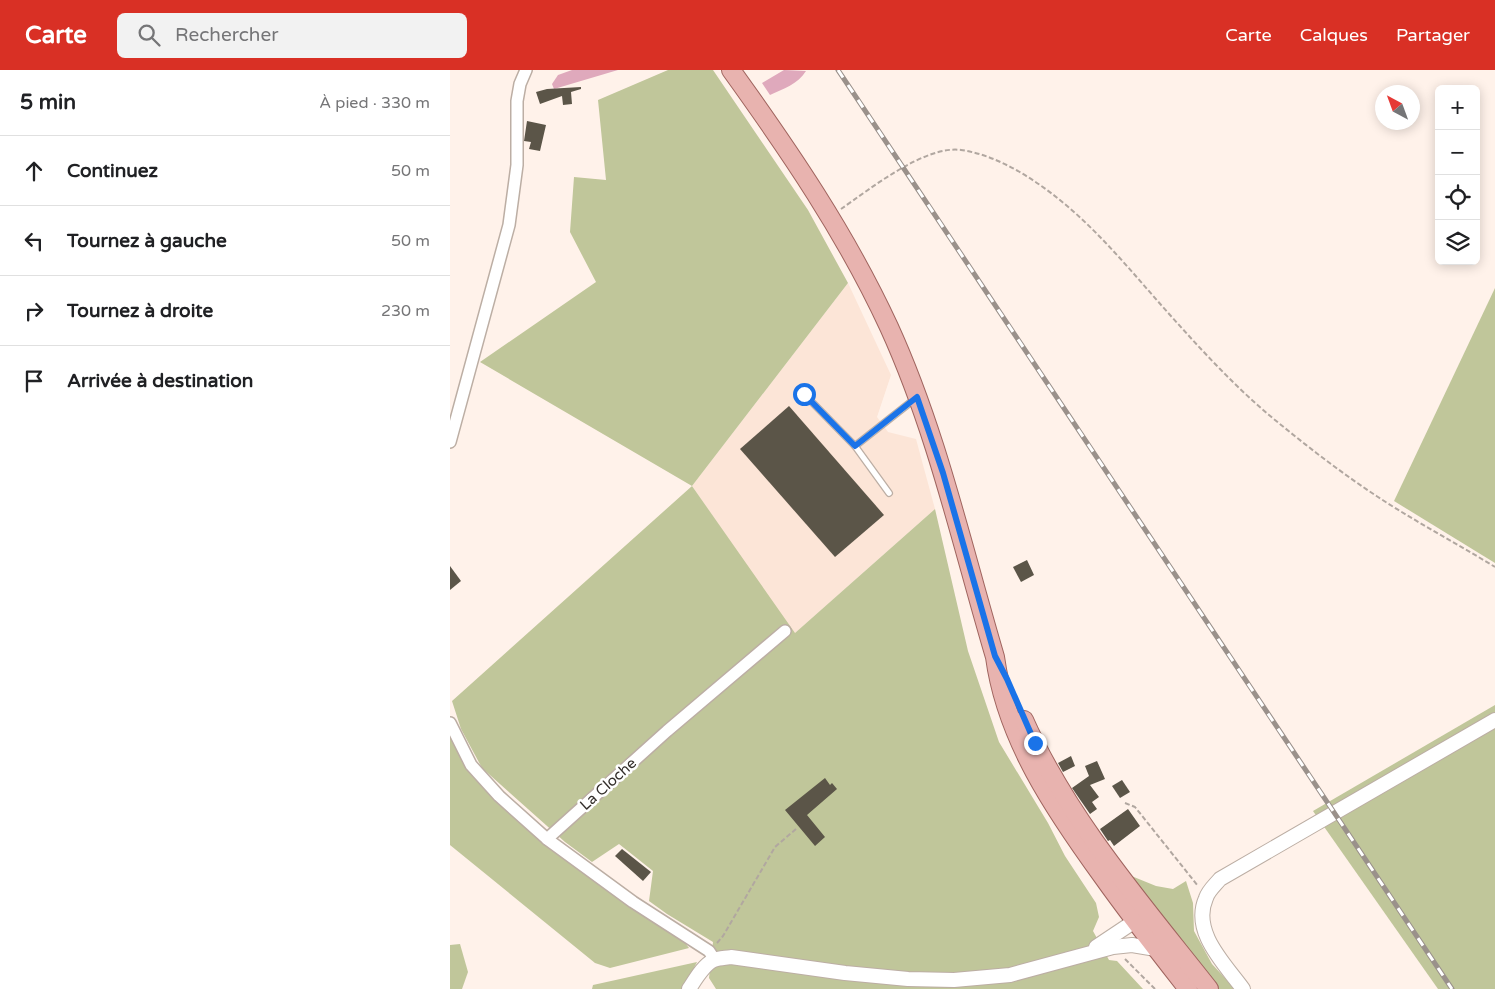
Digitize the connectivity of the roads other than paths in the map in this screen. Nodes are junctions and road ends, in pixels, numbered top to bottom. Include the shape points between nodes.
1 (526, 70) edge
2 (731, 70) edge
3 (804, 394) dead end
4 (917, 397) junction
5 (450, 442) edge
6 (855, 446) junction
7 (889, 493) dead end
8 (786, 631) dead end
9 (995, 656) junction
10 (1495, 720) edge
11 (450, 723) edge
12 (547, 839) junction
13 (1135, 921) junction
14 (1156, 949) junction
15 (712, 955) junction
16 (1084, 955) junction
17 (689, 989) edge
18 (1188, 989) edge
19 (1203, 989) edge
20 (1209, 989) edge
21 (1243, 989) edge

1 - 5 street via 517,101 517,165 509,225
2 - 4 main road via 830,216 874,295
3 - 6 lane
4 - 6 lane
4 - 9 main road via 943,473
6 - 7 lane
8 - 12 street, La Cloche via 667,731
9 - 13 main road via 999,682 1029,761 1060,816
9 - 20 main road via 1057,784 1148,912
10 - 21 street via 1220,879 1206,896 1202,925 1209,942
11 - 12 street via 471,765 499,796
12 - 15 street
13 - 14 main road
13 - 16 street
13 - 19 street via 1143,919 1152,924
14 - 16 street via 1132,945
14 - 18 main road
15 - 16 street via 845,973 954,980 1010,975
15 - 17 street

